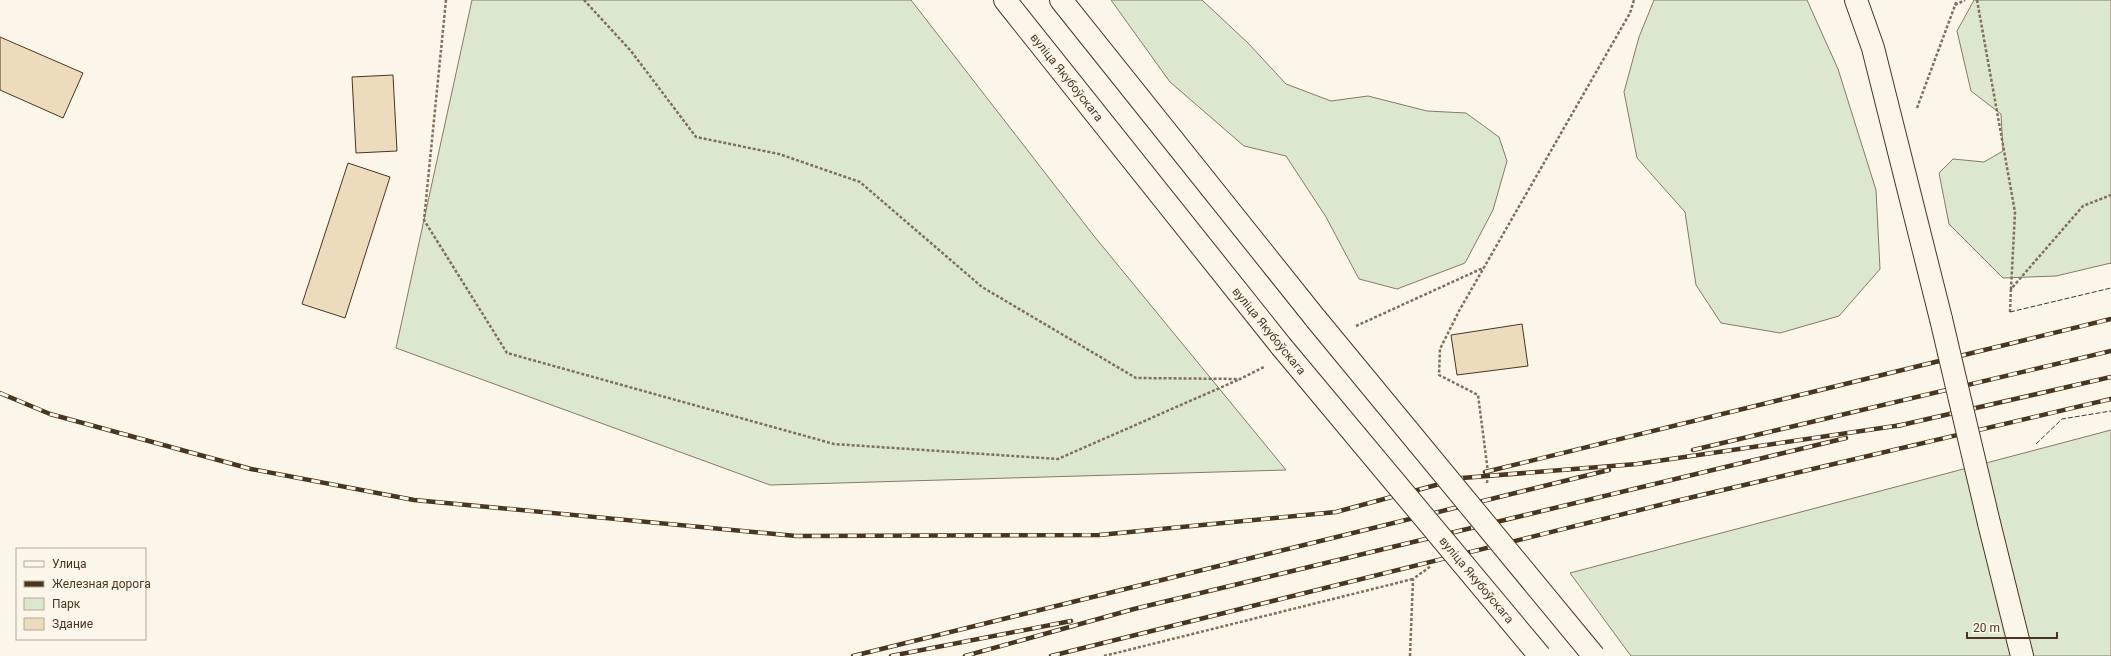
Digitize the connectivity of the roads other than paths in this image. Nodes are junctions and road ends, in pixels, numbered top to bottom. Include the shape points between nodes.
1 (1005, 0) edge
2 (1061, 0) edge
3 (1856, 0) edge
4 (1540, 656) edge
5 (1594, 656) edge
6 (2022, 656) edge

1 - 4 main road, вуліца Якубоўскага, bridge via 1281,346
2 - 5 main road, bridge via 1316,319
3 - 6 main road, bridge via 1873,48

